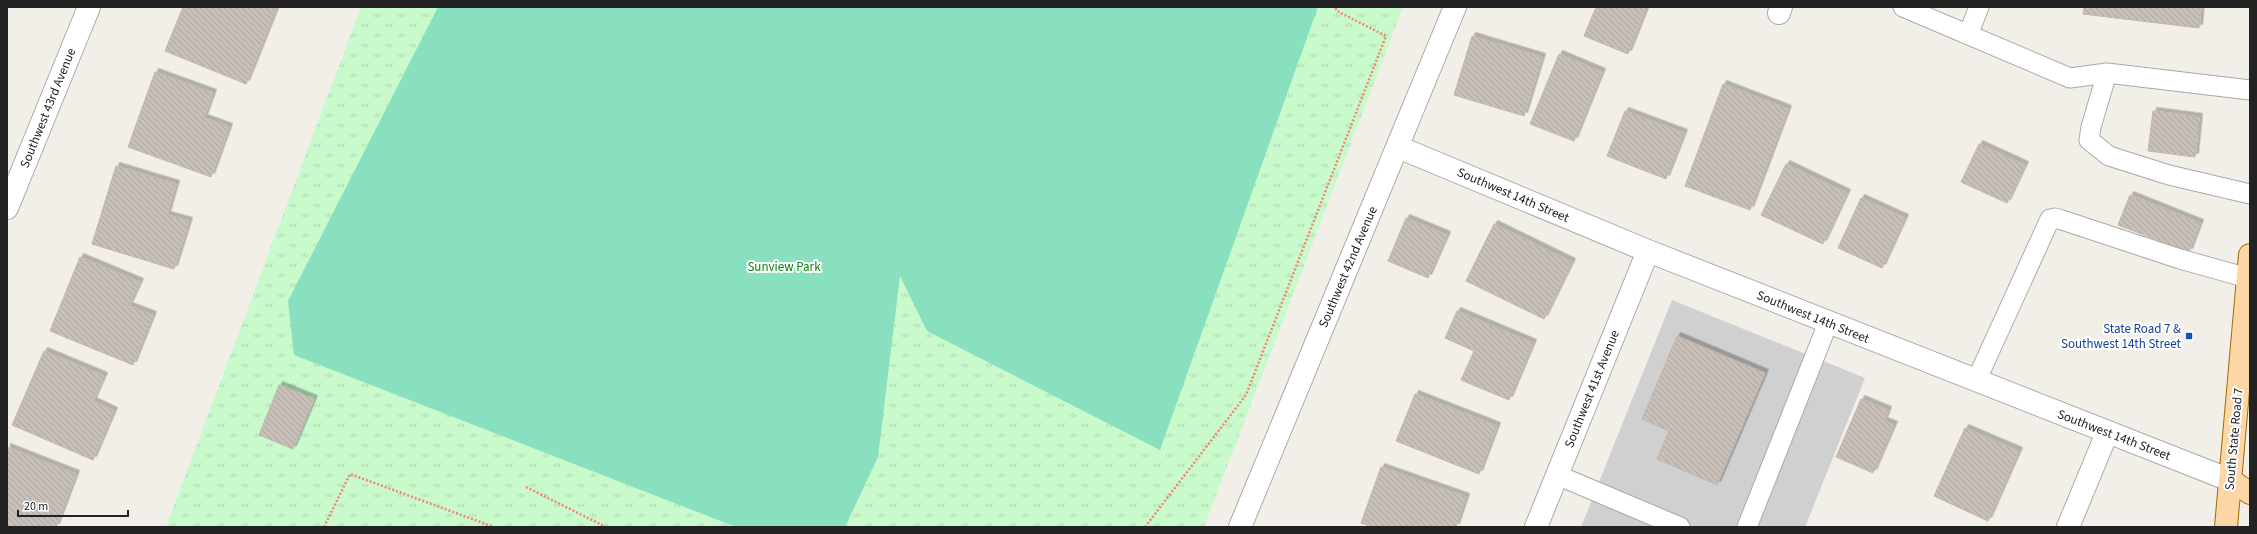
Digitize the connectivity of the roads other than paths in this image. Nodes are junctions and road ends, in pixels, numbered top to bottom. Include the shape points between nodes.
1 (89, 7) edge
2 (1455, 7) edge
3 (1903, 7) edge
4 (1979, 7) edge
5 (1968, 35) junction
6 (2106, 73) junction
7 (2250, 90) edge
8 (1398, 147) junction
9 (2250, 194) edge
10 (7, 208) edge
11 (1648, 251) junction
12 (2250, 255) edge
13 (2248, 278) junction
14 (1828, 323) junction
15 (1976, 382) junction
16 (2107, 433) junction
17 (1557, 475) junction
18 (2230, 480) junction
19 (2250, 493) edge
20 (1240, 527) edge
21 (1536, 527) edge
22 (1680, 527) edge
23 (1747, 527) edge
24 (2068, 527) edge
25 (2226, 527) edge

1 - 10 street, Southwest 43rd Avenue
2 - 8 street, Southwest 42nd Avenue
3 - 5 lane
4 - 5 lane
5 - 6 lane via 2070,78
6 - 7 lane
6 - 9 lane via 2089,140 2109,156 2169,175
8 - 11 street, Southwest 14th Street
8 - 20 street, Southwest 42nd Avenue
11 - 14 street, Southwest 14th Street
11 - 17 street, Southwest 41st Avenue
12 - 13 main road, South State Road 7
13 - 15 lane via 2186,261 2062,220 2050,219
13 - 18 main road, South State Road 7
14 - 15 street, Southwest 14th Street
14 - 23 lane
15 - 16 street, Southwest 14th Street
16 - 18 street, Southwest 14th Street
16 - 24 street
17 - 21 street, Southwest 41st Avenue
17 - 22 lane
18 - 19 main road
18 - 25 main road, South State Road 7

